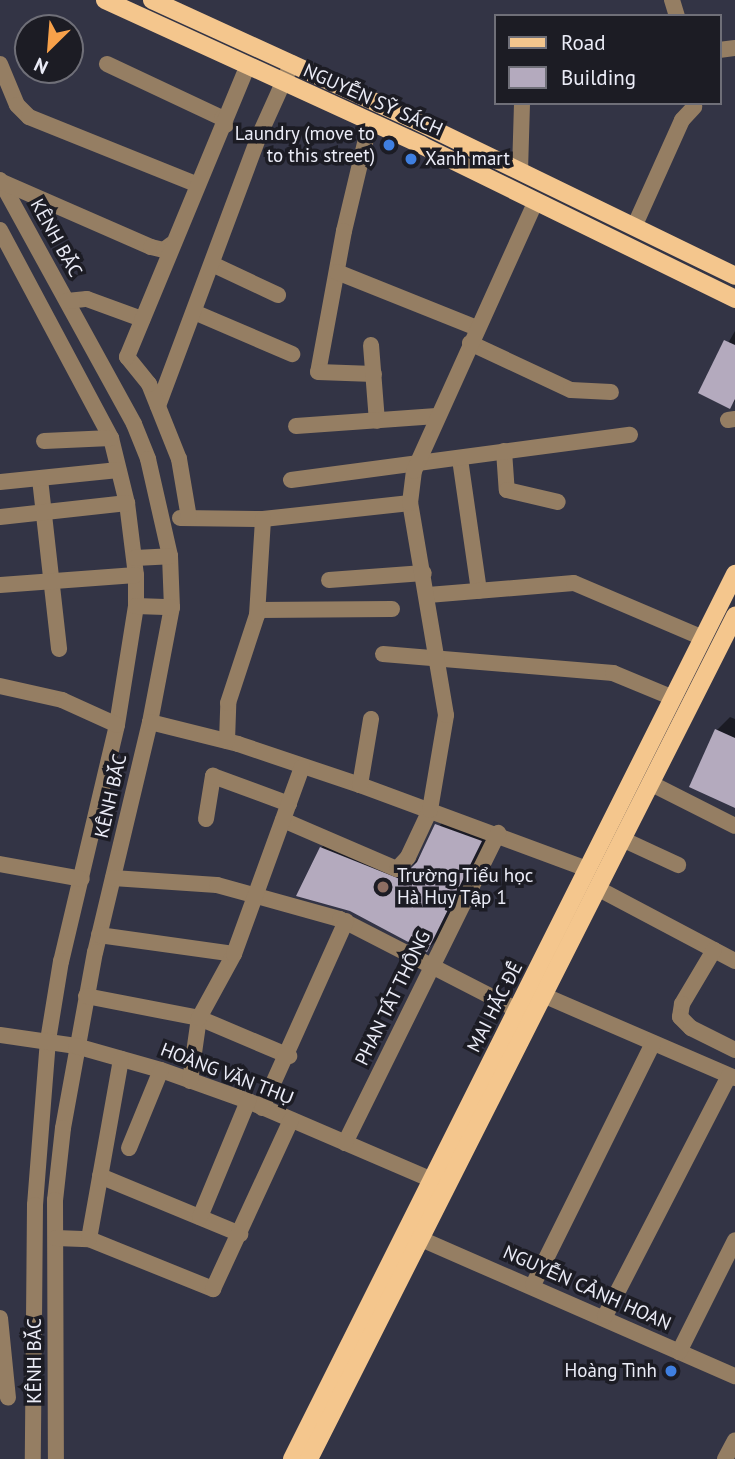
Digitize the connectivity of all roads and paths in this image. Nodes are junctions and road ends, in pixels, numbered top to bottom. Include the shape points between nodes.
1 (105, 0) edge
2 (152, 0) edge
3 (292, 63) junction
4 (0, 64) edge
5 (107, 64) dead end
6 (247, 67) junction
7 (283, 82) junction
8 (522, 105) edge
9 (694, 107) dead end
10 (370, 122) junction
11 (226, 125) junction
12 (430, 127) junction
13 (421, 145) junction
14 (520, 171) junction
15 (0, 181) edge
16 (196, 184) junction
17 (536, 201) junction
18 (593, 207) junction
19 (586, 225) junction
20 (634, 227) junction
21 (0, 230) edge
22 (172, 244) junction
23 (702, 260) junction
24 (212, 264) junction
25 (337, 272) junction
26 (735, 276) edge
27 (693, 278) junction
28 (278, 295) dead end
29 (735, 299) edge
30 (67, 301) junction
31 (194, 312) junction
32 (142, 319) junction
33 (477, 328) junction
34 (470, 344) junction
35 (371, 345) dead end
36 (292, 354) dead end
37 (374, 374) junction
38 (611, 392) dead end
39 (158, 406) junction
40 (437, 416) junction
41 (377, 421) junction
42 (296, 426) dead end
43 (629, 435) dead end
44 (111, 438) junction
45 (44, 441) dead end
46 (504, 451) junction
47 (460, 459) junction
48 (415, 467) junction
49 (118, 470) junction
50 (40, 479) junction
51 (291, 480) dead end
52 (0, 482) edge
53 (558, 502) dead end
54 (127, 503) junction
55 (410, 503) junction
56 (45, 512) junction
57 (0, 517) edge
58 (164, 518) junction
59 (189, 518) junction
60 (263, 519) junction
61 (170, 556) junction
62 (135, 558) junction
63 (424, 573) junction
64 (735, 574) edge
65 (136, 575) junction
66 (329, 580) dead end
67 (53, 582) junction
68 (0, 585) edge
69 (479, 591) junction
70 (428, 595) junction
71 (136, 606) junction
72 (172, 607) junction
73 (392, 608) dead end
74 (258, 610) junction
75 (735, 616) edge
76 (703, 638) junction
77 (59, 649) dead end
78 (383, 654) dead end
79 (440, 661) junction
80 (0, 686) edge
81 (673, 698) junction
82 (371, 719) dead end
83 (150, 722) junction
84 (117, 725) junction
85 (227, 741) junction
86 (302, 767) junction
87 (650, 783) junction
88 (360, 785) junction
89 (430, 810) junction
90 (286, 812) junction
91 (206, 819) dead end
92 (735, 826) edge
93 (498, 833) junction
94 (622, 839) junction
95 (0, 864) edge
96 (678, 865) dead end
97 (587, 869) junction
98 (82, 878) junction
99 (113, 878) junction
100 (597, 888) junction
101 (256, 895) junction
102 (346, 921) junction
103 (99, 935) junction
104 (714, 950) junction
105 (234, 954) junction
106 (735, 961) edge
107 (431, 966) junction
108 (543, 995) junction
109 (86, 996) junction
110 (517, 1010) junction
111 (199, 1018) junction
112 (0, 1035) edge
113 (48, 1040) junction
114 (653, 1043) junction
115 (76, 1046) junction
116 (735, 1050) edge
117 (289, 1056) junction
118 (121, 1059) junction
119 (161, 1070) junction
120 (493, 1075) junction
121 (732, 1077) edge
122 (190, 1081) junction
123 (255, 1105) junction
124 (291, 1120) junction
125 (345, 1143) junction
126 (130, 1148) dead end
127 (100, 1176) junction
128 (432, 1180) junction
129 (200, 1217) junction
130 (240, 1234) junction
131 (56, 1238) junction
132 (89, 1240) junction
133 (421, 1240) junction
134 (735, 1240) edge
135 (533, 1286) junction
136 (605, 1316) junction
137 (0, 1318) edge
138 (678, 1352) junction
139 (735, 1376) edge
140 (343, 1379) junction
141 (35, 1396) junction
142 (56, 1397) junction
143 (4, 1398) edge
144 (33, 1459) edge
145 (56, 1459) edge
146 (292, 1459) edge
147 (309, 1459) edge

1 - 6 main road, NGUYỄN SỸ SÁCH
2 - 3 main road, NGUYỄN SỸ SÁCH
3 - 7 street
3 - 12 main road, NGUYỄN SỸ SÁCH
4 - 16 street via 17,105 29,117
5 - 11 street via 222,118
6 - 7 main road, NGUYỄN SỸ SÁCH
6 - 11 street
7 - 10 main road, NGUYỄN SỸ SÁCH
7 - 24 street
8 - 14 street
9 - 20 street via 682,121
10 - 13 main road, NGUYỄN SỸ SÁCH
10 - 25 street
11 - 16 street
12 - 13 main road
12 - 14 main road, NGUYỄN SỸ SÁCH
13 - 17 main road, NGUYỄN SỸ SÁCH
14 - 18 main road, NGUYỄN SỸ SÁCH
15 - 22 street via 151,247 164,250
15 - 30 street, KÊNH BẮC
16 - 22 street
17 - 19 main road, NGUYỄN SỸ SÁCH
17 - 33 street
18 - 19 main road
18 - 20 main road, NGUYỄN SỸ SÁCH
19 - 27 main road, NGUYỄN SỸ SÁCH
20 - 23 main road, NGUYỄN SỸ SÁCH
21 - 44 street, KÊNH BẮC
22 - 32 street
23 - 26 main road, NGUYỄN SỸ SÁCH
23 - 27 main road
24 - 28 street
24 - 31 street
25 - 33 street
25 - 37 street via 318,372
27 - 29 main road, NGUYỄN SỸ SÁCH
30 - 32 street via 87,299
30 - 58 street, KÊNH BẮC via 134,424
31 - 36 street
31 - 39 street
32 - 39 street via 127,357 149,384
33 - 34 street
34 - 38 street via 571,390
34 - 40 street
35 - 37 street
37 - 41 street
39 - 59 street via 179,459
40 - 41 street
40 - 48 street
41 - 42 street
43 - 46 street
44 - 45 street
44 - 49 street, KÊNH BẮC
46 - 47 street
46 - 53 street via 507,490
47 - 48 street
47 - 69 street
48 - 51 street
48 - 55 street
49 - 50 street
49 - 54 street, KÊNH BẮC
50 - 52 street
50 - 56 street
54 - 56 street
54 - 62 street, KÊNH BẮC
55 - 60 street
55 - 63 street
56 - 57 street
56 - 67 street
58 - 59 street
58 - 61 street, KÊNH BẮC
59 - 60 street
60 - 74 street
61 - 62 street
61 - 72 street, KÊNH BẮC
62 - 65 street, KÊNH BẮC
63 - 66 street
63 - 70 street
64 - 76 main road, MAI HẮC ĐẾ
65 - 67 street
65 - 71 street, KÊNH BẮC
67 - 68 street
67 - 77 street
69 - 70 street
69 - 76 street via 574,583
70 - 79 street
71 - 72 street
71 - 84 street, KÊNH BẮC
72 - 83 street, KÊNH BẮC
73 - 74 street
74 - 85 street via 228,703
75 - 87 main road, MAI HẮC ĐẾ
76 - 81 main road, MAI HẮC ĐẾ
78 - 79 street
79 - 81 street via 499,661 613,673
79 - 89 street via 446,715
80 - 84 street via 62,700
81 - 97 main road, MAI HẮC ĐẾ
82 - 88 street
83 - 85 street
83 - 99 street, KÊNH BẮC
84 - 98 street, KÊNH BẮC
85 - 86 street
86 - 88 street
86 - 90 street
87 - 92 street
87 - 94 main road, MAI HẮC ĐẾ
88 - 89 street
89 - 90 street via 408,857 397,869
89 - 93 street
90 - 91 street via 213,776
90 - 101 street
93 - 97 street
93 - 107 street, PHAN TẤT THÔNG
94 - 96 street
94 - 100 main road, MAI HẮC ĐẾ
95 - 98 street
97 - 110 main road, MAI HẮC ĐẾ
98 - 113 street, KÊNH BẮC via 61,961
99 - 101 street via 216,884
99 - 103 street, KÊNH BẮC
100 - 104 street
100 - 108 main road, MAI HẮC ĐẾ
101 - 102 street
101 - 105 street
102 - 107 street
102 - 117 street
103 - 105 street
103 - 109 street, KÊNH BẮC
104 - 106 street
104 - 116 street via 682,1004 680,1017 691,1028
105 - 111 street
107 - 110 street
107 - 125 street, PHAN TẤT THÔNG
108 - 114 street
108 - 120 main road, MAI HẮC ĐẾ
109 - 111 street
109 - 115 street, KÊNH BẮC
110 - 120 main road, MAI HẮC ĐẾ
111 - 117 street
111 - 122 street
112 - 113 street, HOÀNG VĂN THỤ
113 - 115 street, HOÀNG VĂN THỤ
113 - 141 street, KÊNH BẮC via 34,1205
114 - 121 street
114 - 135 street
115 - 118 street, HOÀNG VĂN THỤ
115 - 131 street, KÊNH BẮC via 55,1200
117 - 123 street
118 - 119 street, HOÀNG VĂN THỤ
118 - 127 street
119 - 122 street, HOÀNG VĂN THỤ
119 - 126 street
120 - 128 main road, MAI HẮC ĐẾ
120 - 133 main road, MAI HẮC ĐẾ
121 - 136 street
122 - 123 street, HOÀNG VĂN THỤ
123 - 124 street, HOÀNG VĂN THỤ
123 - 129 street
124 - 125 street, HOÀNG VĂN THỤ
124 - 130 street
125 - 128 street, HOÀNG VĂN THỤ
127 - 129 street
127 - 132 street
128 - 140 main road, MAI HẮC ĐẾ
129 - 130 street
130 - 132 street via 211,1290
131 - 132 street
131 - 142 street, KÊNH BẮC
133 - 135 street, NGUYỄN CẢNH HOAN
133 - 140 main road, MAI HẮC ĐẾ
134 - 138 street
135 - 136 street, NGUYỄN CẢNH HOAN
136 - 138 street, NGUYỄN CẢNH HOAN
137 - 143 street
138 - 139 street, NGUYỄN CẢNH HOAN
140 - 146 main road, MAI HẮC ĐẾ
140 - 147 main road, MAI HẮC ĐẾ
141 - 142 street
141 - 143 street
141 - 144 street, KÊNH BẮC
142 - 145 street, KÊNH BẮC

